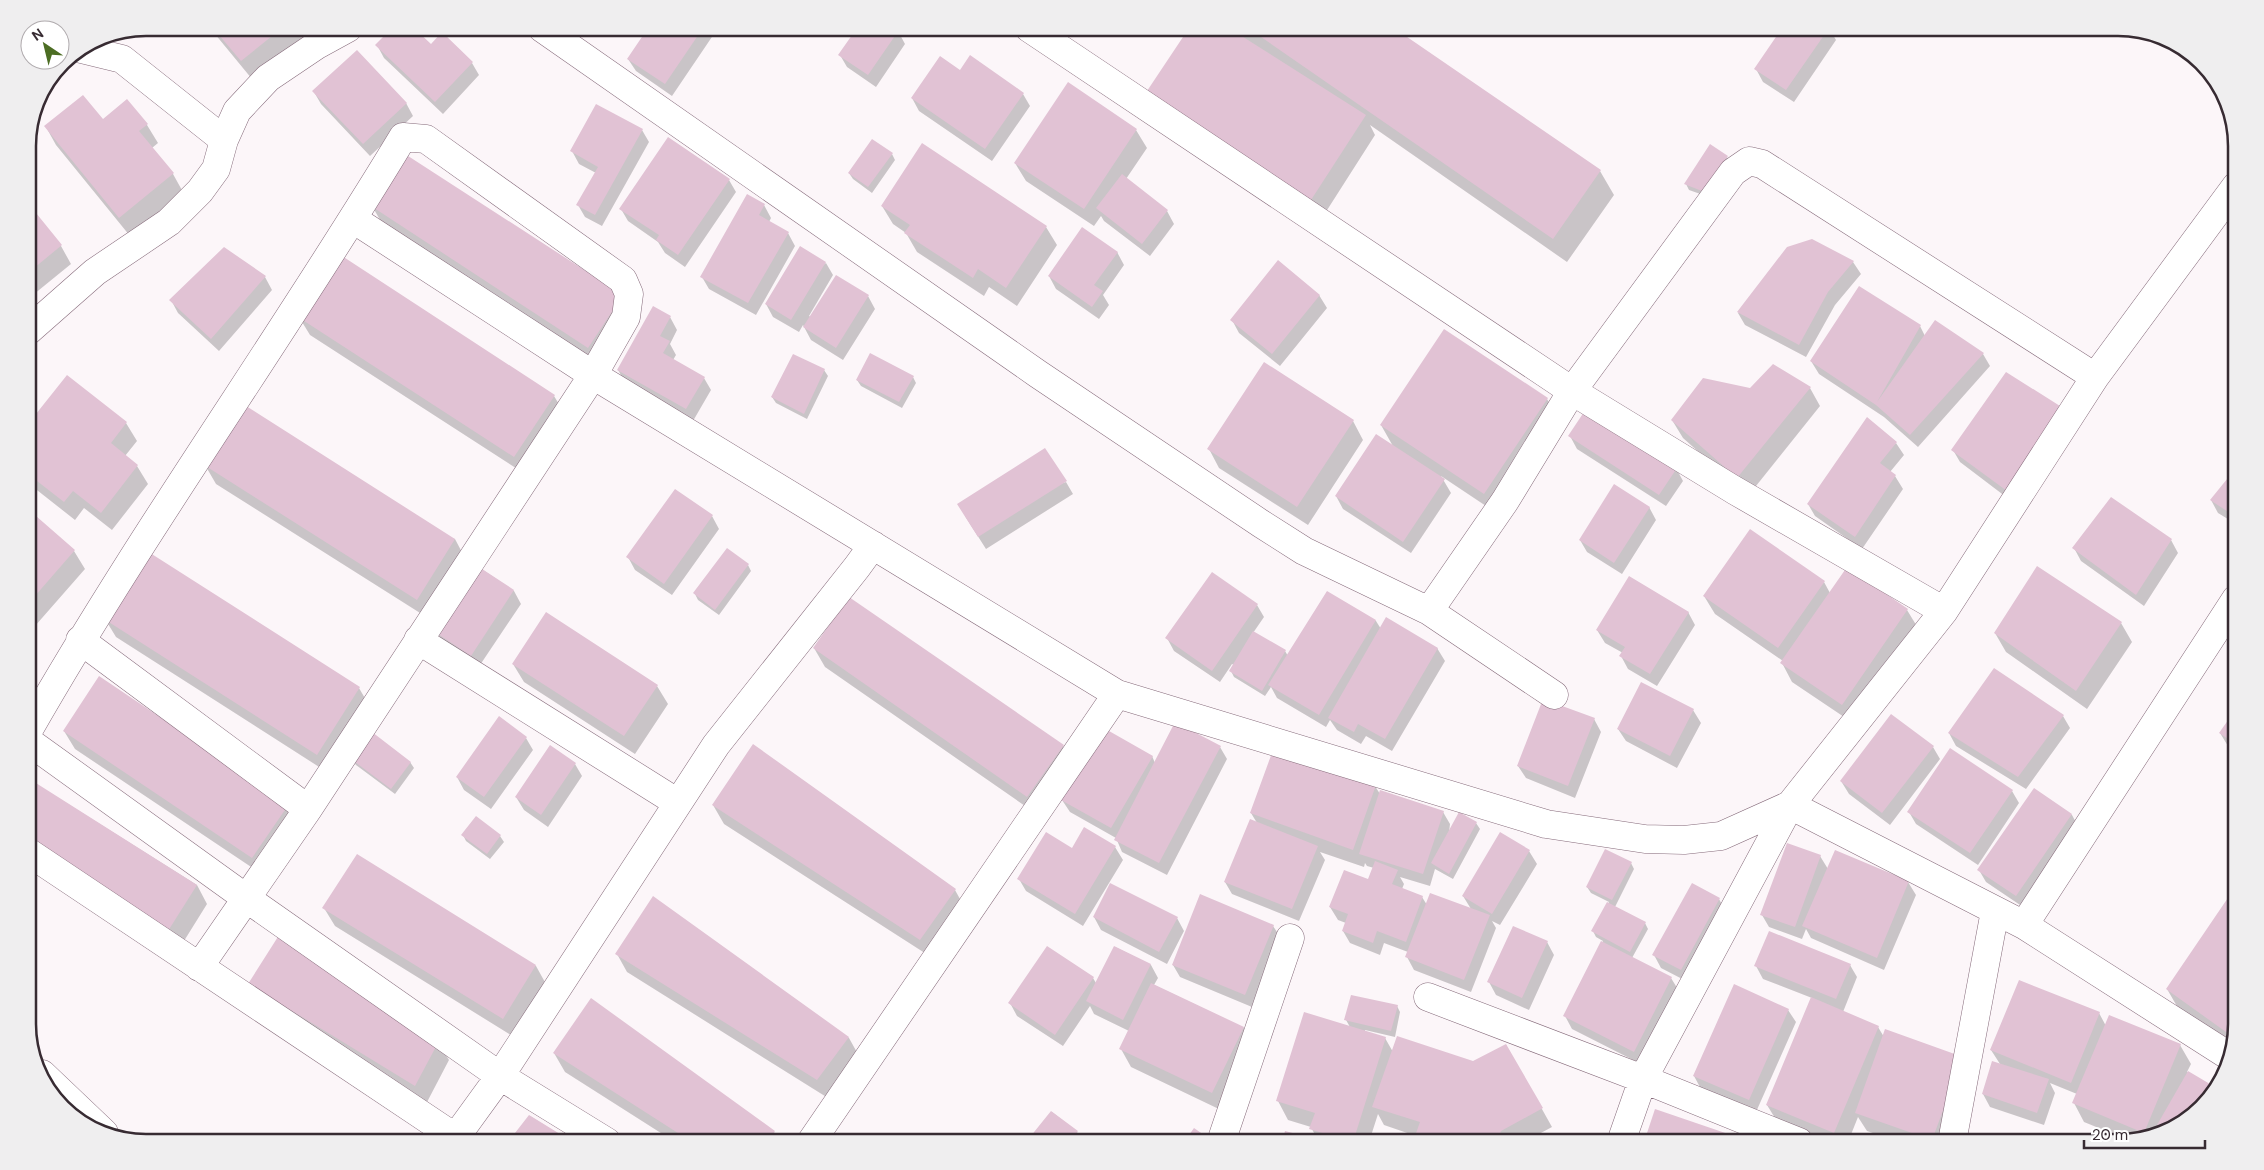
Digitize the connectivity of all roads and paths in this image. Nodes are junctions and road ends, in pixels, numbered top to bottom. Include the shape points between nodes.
1 (333, 36) edge
2 (553, 36) edge
3 (1041, 36) edge
4 (90, 52) edge
5 (224, 140) junction
6 (2228, 197) edge
7 (353, 220) junction
8 (36, 324) edge
9 (593, 375) junction
10 (2095, 377) junction
11 (1572, 391) junction
12 (873, 545) junction
13 (1429, 611) junction
14 (1944, 611) junction
15 (2228, 611) edge
16 (80, 640) junction
17 (418, 640) junction
18 (1117, 694) junction
19 (1554, 696) dead end
20 (36, 717) edge
21 (36, 747) edge
22 (678, 803) junction
23 (1790, 805) junction
24 (308, 809) junction
25 (36, 857) edge
26 (246, 898) junction
27 (1995, 911) junction
28 (2024, 925) junction
29 (1290, 938) dead end
30 (199, 967) junction
31 (1428, 997) dead end
32 (2224, 1053) edge
33 (500, 1076) junction
34 (1643, 1079) junction
35 (58, 1089) edge
36 (85, 1115) edge
37 (449, 1134) edge
38 (462, 1134) edge
39 (594, 1134) edge
40 (816, 1134) edge
41 (1224, 1134) edge
42 (1624, 1134) edge
43 (1779, 1134) edge
44 (1953, 1134) edge

1 - 5 street via 268,78 237,111
2 - 13 street via 1038,374 1260,523 1304,551
3 - 11 street
4 - 5 street via 122,59
5 - 8 street via 216,169 200,191 169,222 95,272
6 - 10 street
7 - 9 street
7 - 9 street via 403,136 426,138 624,280 629,294 626,317
7 - 16 street
9 - 12 street
9 - 17 street
10 - 11 street via 1762,164 1749,161 1733,172
10 - 14 street
11 - 13 street via 1505,501
11 - 14 street via 1734,490
12 - 18 street
12 - 22 street via 716,745
13 - 19 street
14 - 23 street
15 - 28 street
16 - 20 street
16 - 24 street
17 - 22 street
17 - 24 street
18 - 23 street via 1546,824 1645,839 1684,840 1720,836
18 - 40 street
21 - 26 street
22 - 33 street
23 - 27 street
23 - 34 street
24 - 26 street
25 - 30 street
26 - 30 street
26 - 33 street
27 - 28 street
27 - 44 street
28 - 32 street
29 - 41 street
30 - 37 street
31 - 34 street
33 - 38 street
33 - 39 street
34 - 42 street
34 - 43 street
35 - 36 street

